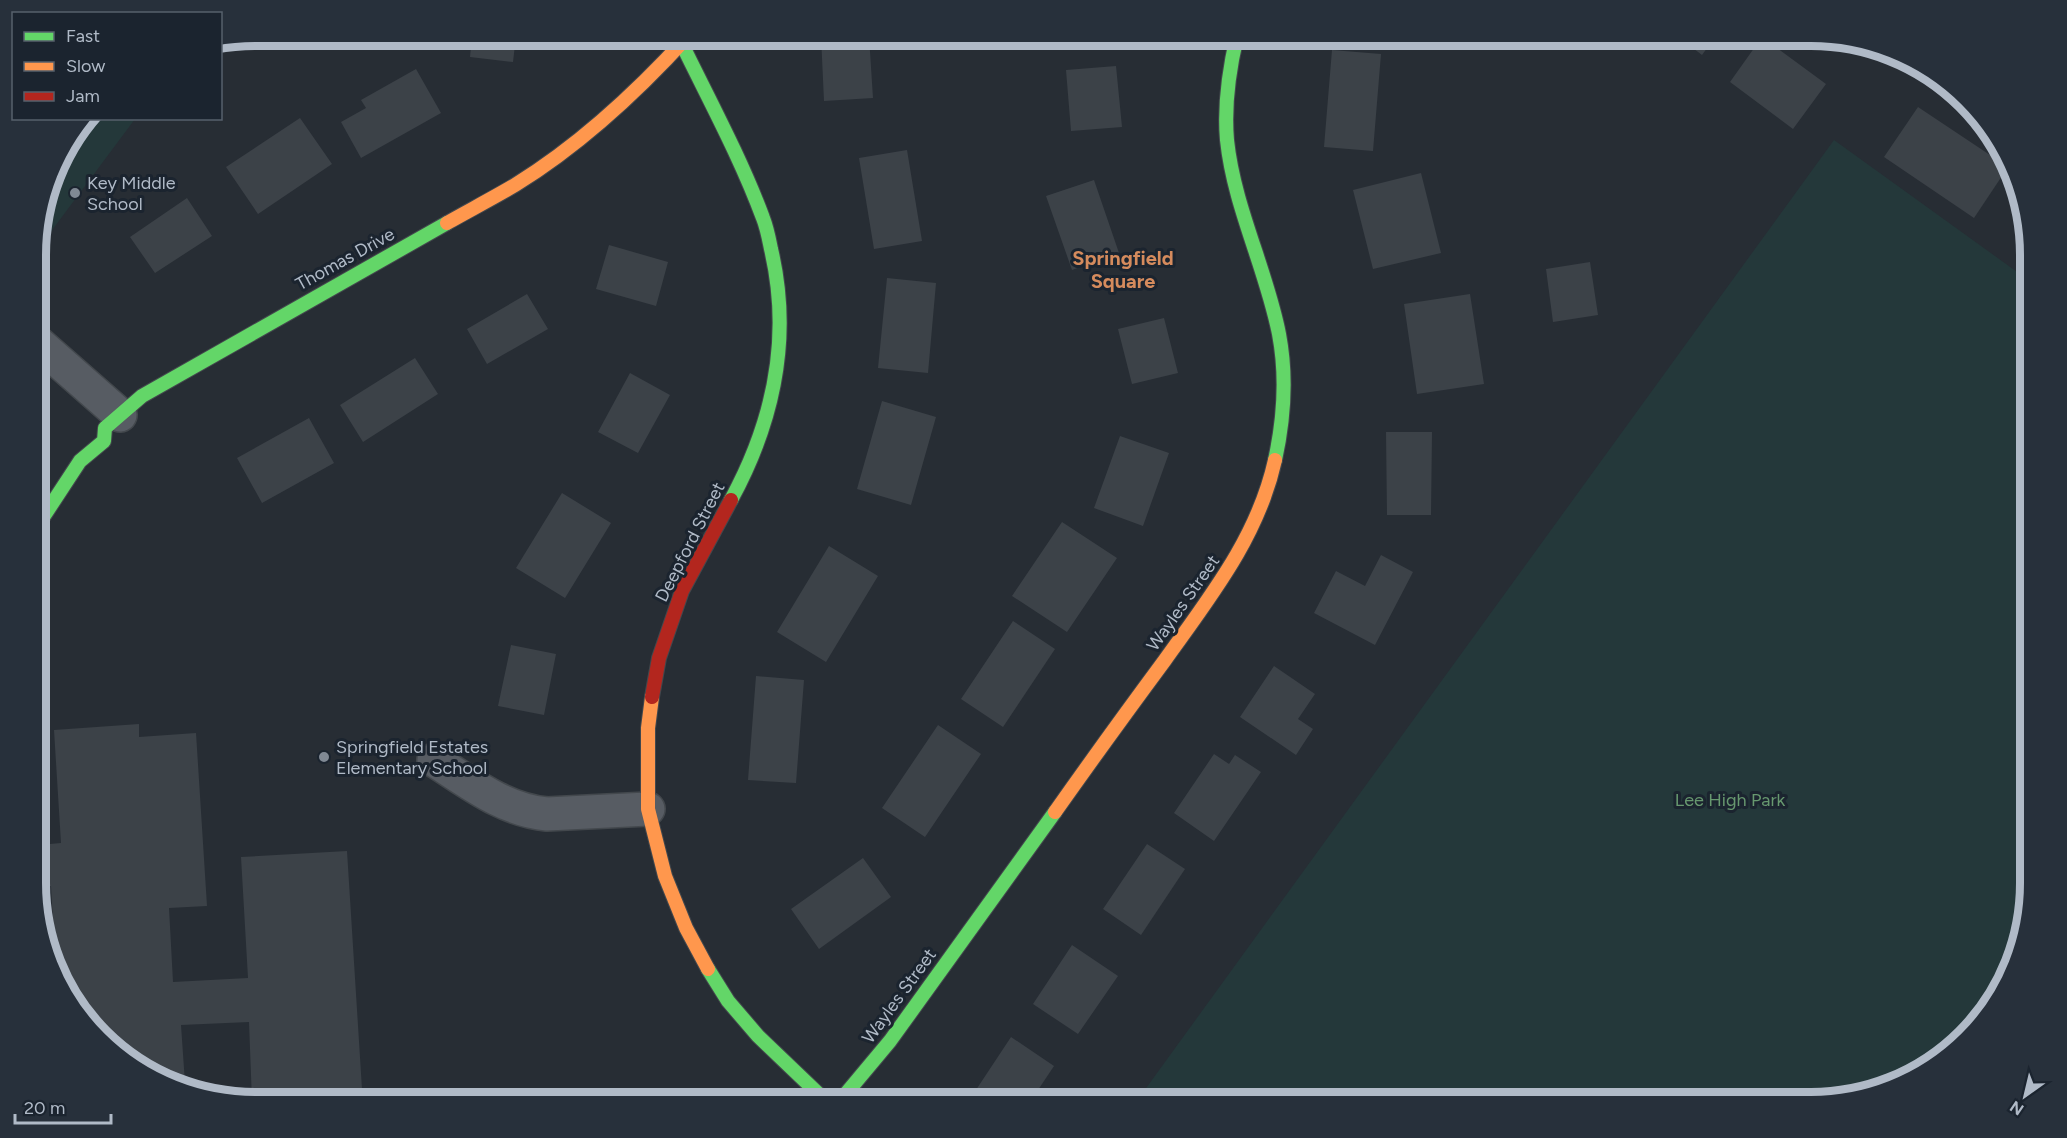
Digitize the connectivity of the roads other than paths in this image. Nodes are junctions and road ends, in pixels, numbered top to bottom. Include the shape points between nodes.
1 (676, 46) edge
2 (687, 46) edge
3 (1234, 46) edge
4 (46, 350) edge
5 (120, 415) junction
6 (46, 513) edge
7 (434, 760) dead end
8 (648, 809) junction
9 (816, 1092) edge
10 (848, 1092) edge

1 - 5 street, Thomas Drive via 610,114 547,164 174,376
2 - 8 street, Deepford Street via 764,220 778,278 781,335 774,391 760,441 682,591 659,658 648,728
3 - 10 street, Wayles Street via 1227,93 1229,149 1275,318 1284,377 1278,450 1266,494 1249,535 1225,576 890,1041
4 - 5 street
5 - 6 street, Thomas Drive via 105,428 104,441 80,461
7 - 8 street via 501,802 532,813
8 - 9 street, Deepford Street via 665,876 706,968 758,1036

